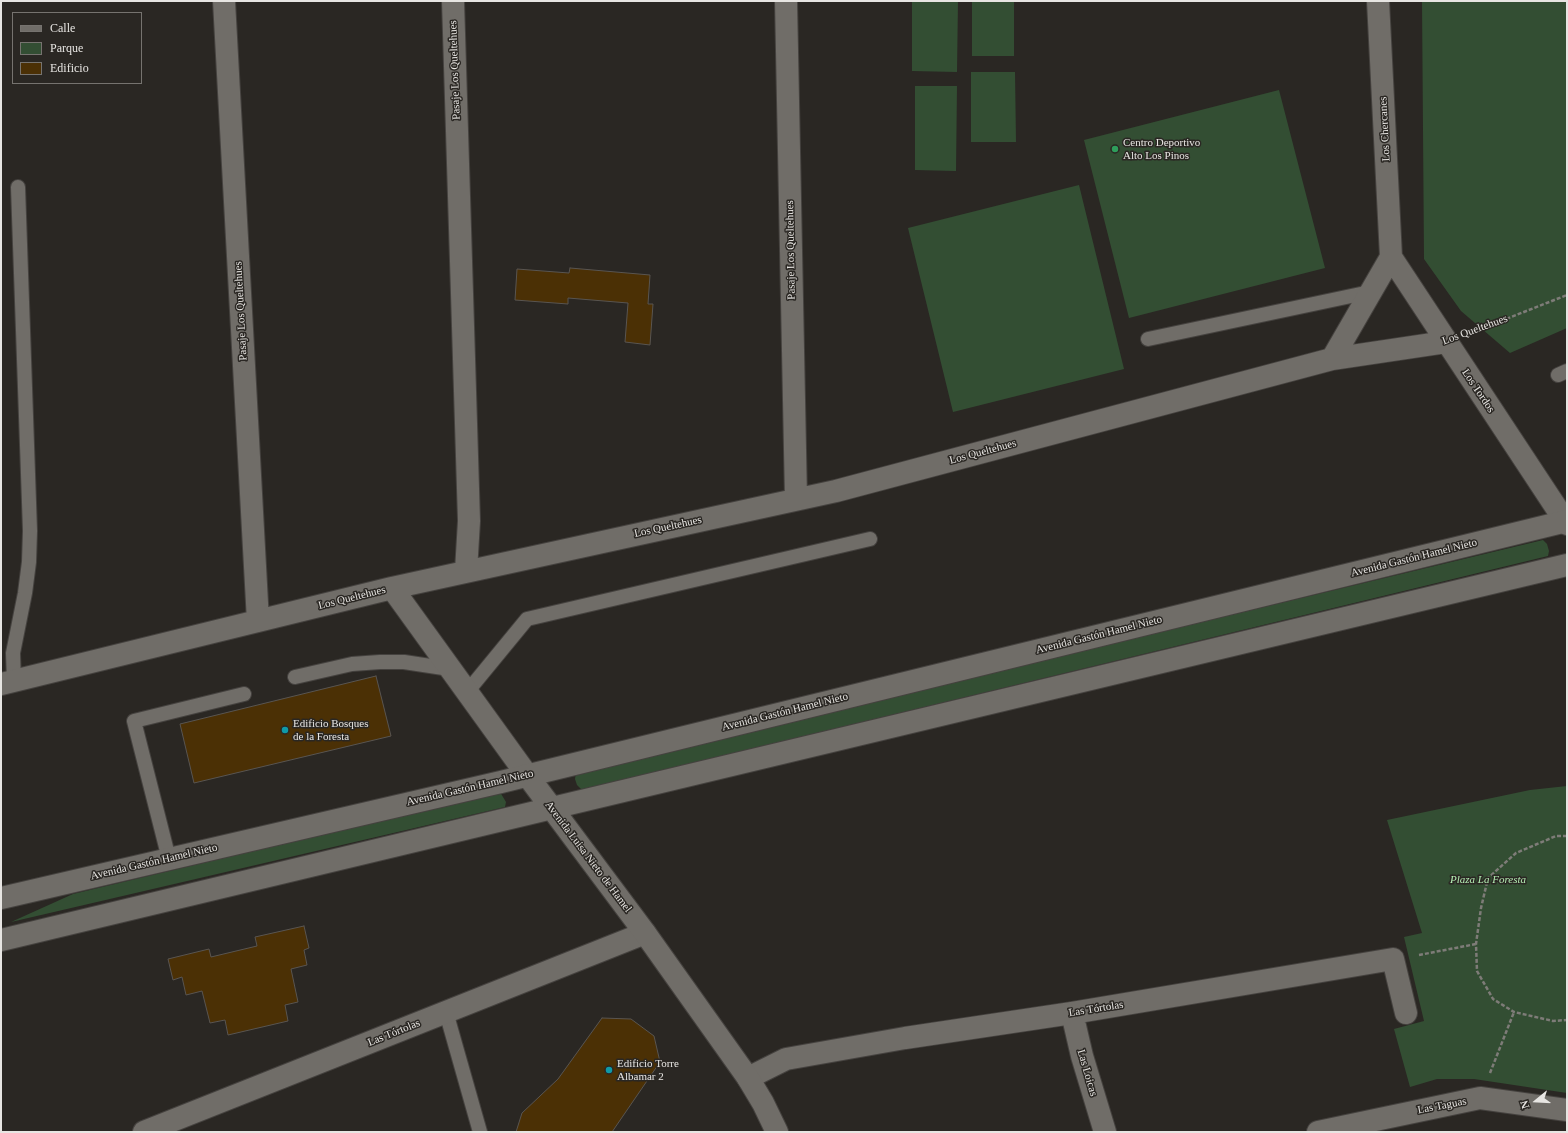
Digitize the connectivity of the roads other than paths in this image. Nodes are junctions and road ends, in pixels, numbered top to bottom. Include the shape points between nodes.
1 (224, 1) edge
2 (453, 1) edge
3 (786, 1) edge
4 (1378, 1) edge
5 (18, 187) dead end
6 (1391, 257) junction
7 (1370, 292) junction
8 (1148, 339) dead end
9 (1446, 342) junction
10 (1332, 359) junction
11 (796, 499) junction
12 (1566, 522) edge
13 (870, 539) dead end
14 (1567, 565) edge
15 (466, 571) junction
16 (392, 588) junction
17 (258, 621) junction
18 (450, 669) junction
19 (295, 677) dead end
20 (7, 682) edge
21 (467, 692) junction
22 (244, 694) dead end
23 (527, 775) junction
24 (552, 808) junction
25 (169, 859) junction
26 (1, 898) edge
27 (645, 934) junction
28 (1, 940) edge
29 (446, 1012) junction
30 (1072, 1013) junction
31 (1406, 1013) dead end
32 (748, 1078) junction
33 (1567, 1110) edge
34 (144, 1132) edge
35 (480, 1132) edge
36 (777, 1132) edge
37 (1105, 1132) edge
38 (1318, 1132) edge

1 - 17 street, Pasaje Los Queltehues
2 - 15 street, Pasaje Los Queltehues via 469,521
3 - 11 street, Pasaje Los Queltehues
4 - 6 street, Los Chercanes
5 - 20 lane via 30,531 25,593
6 - 7 street
6 - 9 street, Los Tordos
7 - 8 lane
7 - 10 street
9 - 10 street, Los Queltehues
9 - 12 street, Los Tordos
10 - 11 street, Los Queltehues via 836,491
11 - 15 street, Los Queltehues
12 - 23 street, Avenida Gastón Hamel Nieto
13 - 21 lane via 527,619
14 - 24 street
15 - 16 street, Los Queltehues
16 - 17 street, Los Queltehues
16 - 18 street, Avenida Luisa Nieto de Hamel
17 - 20 street, Los Queltehues
18 - 19 lane via 404,662 380,662 352,664
18 - 21 street, Avenida Luisa Nieto de Hamel
21 - 23 street, Avenida Luisa Nieto de Hamel
22 - 25 lane via 134,721
23 - 24 street, Avenida Luisa Nieto de Hamel
23 - 25 street, Avenida Gastón Hamel Nieto
24 - 27 street, Avenida Luisa Nieto de Hamel
24 - 28 street
25 - 26 street, Avenida Gastón Hamel Nieto
27 - 29 street, Las Tórtolas
27 - 32 street, Avenida Luisa Nieto de Hamel
29 - 34 street, Las Tórtolas
29 - 35 lane
30 - 31 street, Las Tórtolas via 1393,959
30 - 32 street, Las Tórtolas via 786,1059
30 - 37 street, Las Loicas
32 - 36 street, Avenida Luisa Nieto de Hamel
33 - 38 street, Las Taguas via 1480,1098

